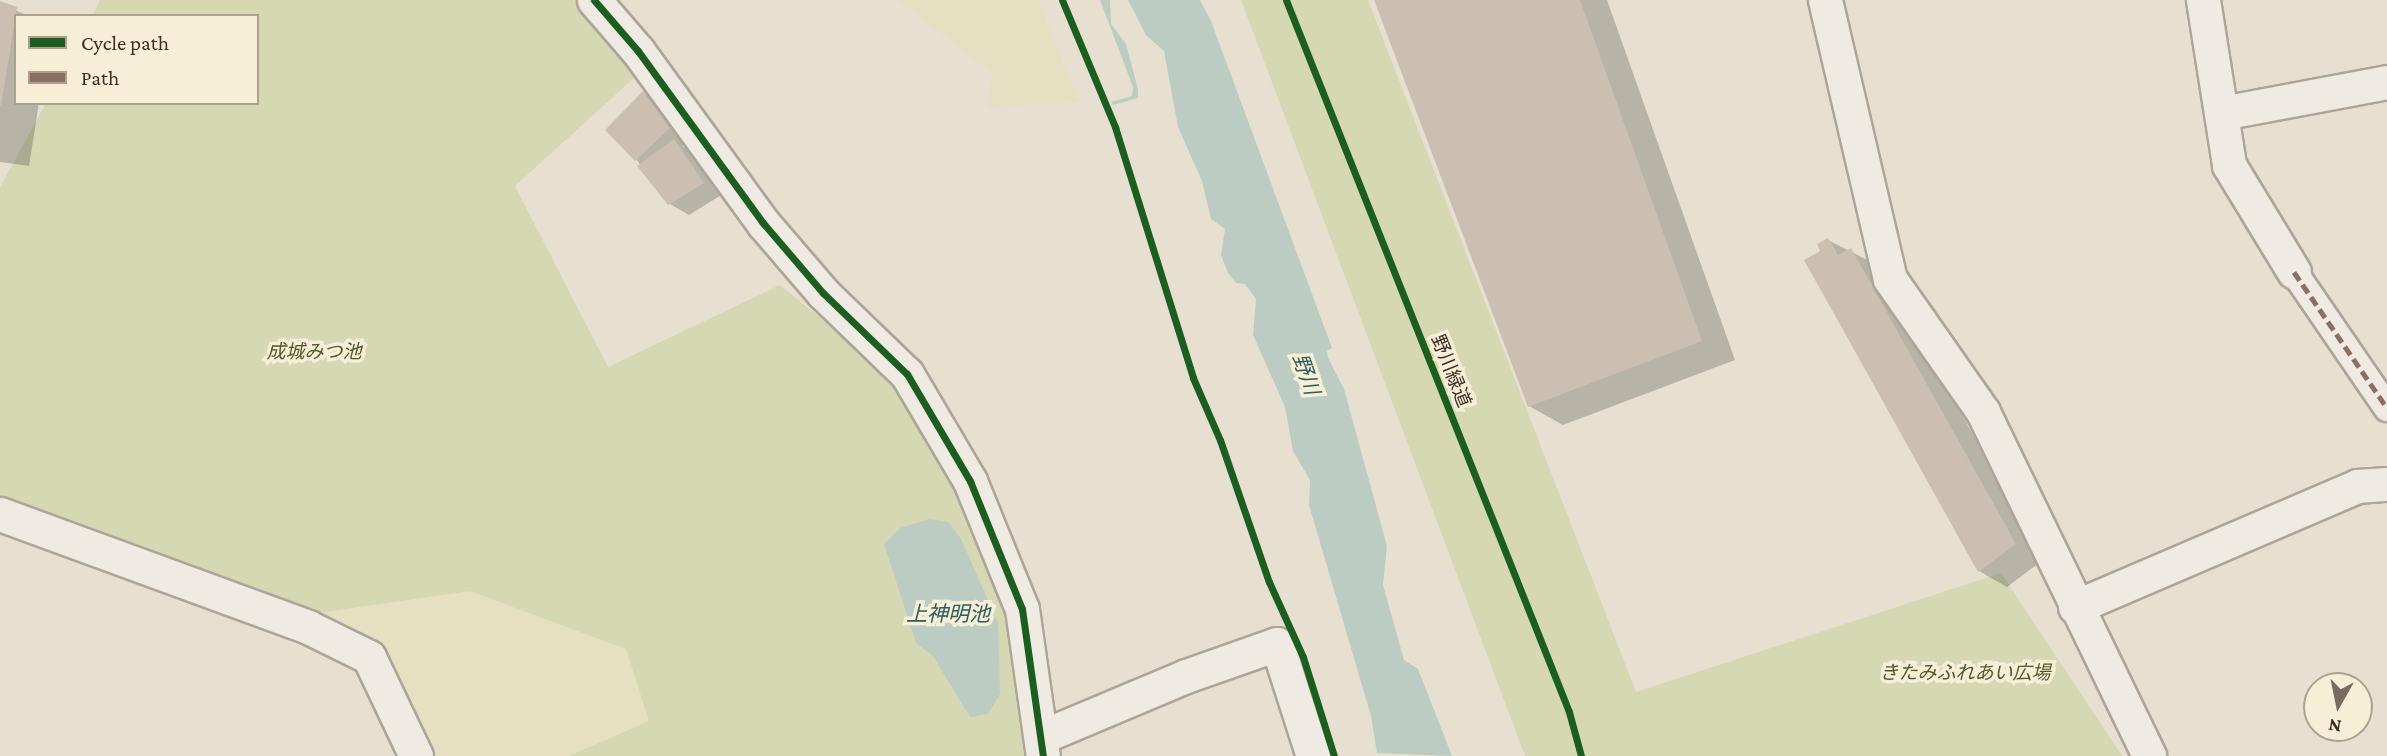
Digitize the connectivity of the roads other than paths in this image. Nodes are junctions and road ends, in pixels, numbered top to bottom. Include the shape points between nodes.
1 (594, 0) edge
2 (1825, 0) edge
3 (2203, 0) edge
4 (2387, 82) edge
5 (2222, 113) junction
6 (2294, 272) joint
7 (2387, 408) edge
8 (2387, 484) edge
9 (0, 513) edge
10 (2075, 607) junction
11 (1042, 746) edge
12 (416, 756) edge
13 (1313, 756) edge
14 (2149, 756) edge

1 - 11 street via 638,51 764,223 823,293 907,374 970,481 1022,609
2 - 10 street via 1890,279 1983,412
3 - 5 street
4 - 5 street
5 - 6 street via 2230,164
6 - 7 street
8 - 10 street via 2357,486
9 - 12 street via 308,627 369,657
10 - 14 street
11 - 13 street via 1186,676 1277,644

